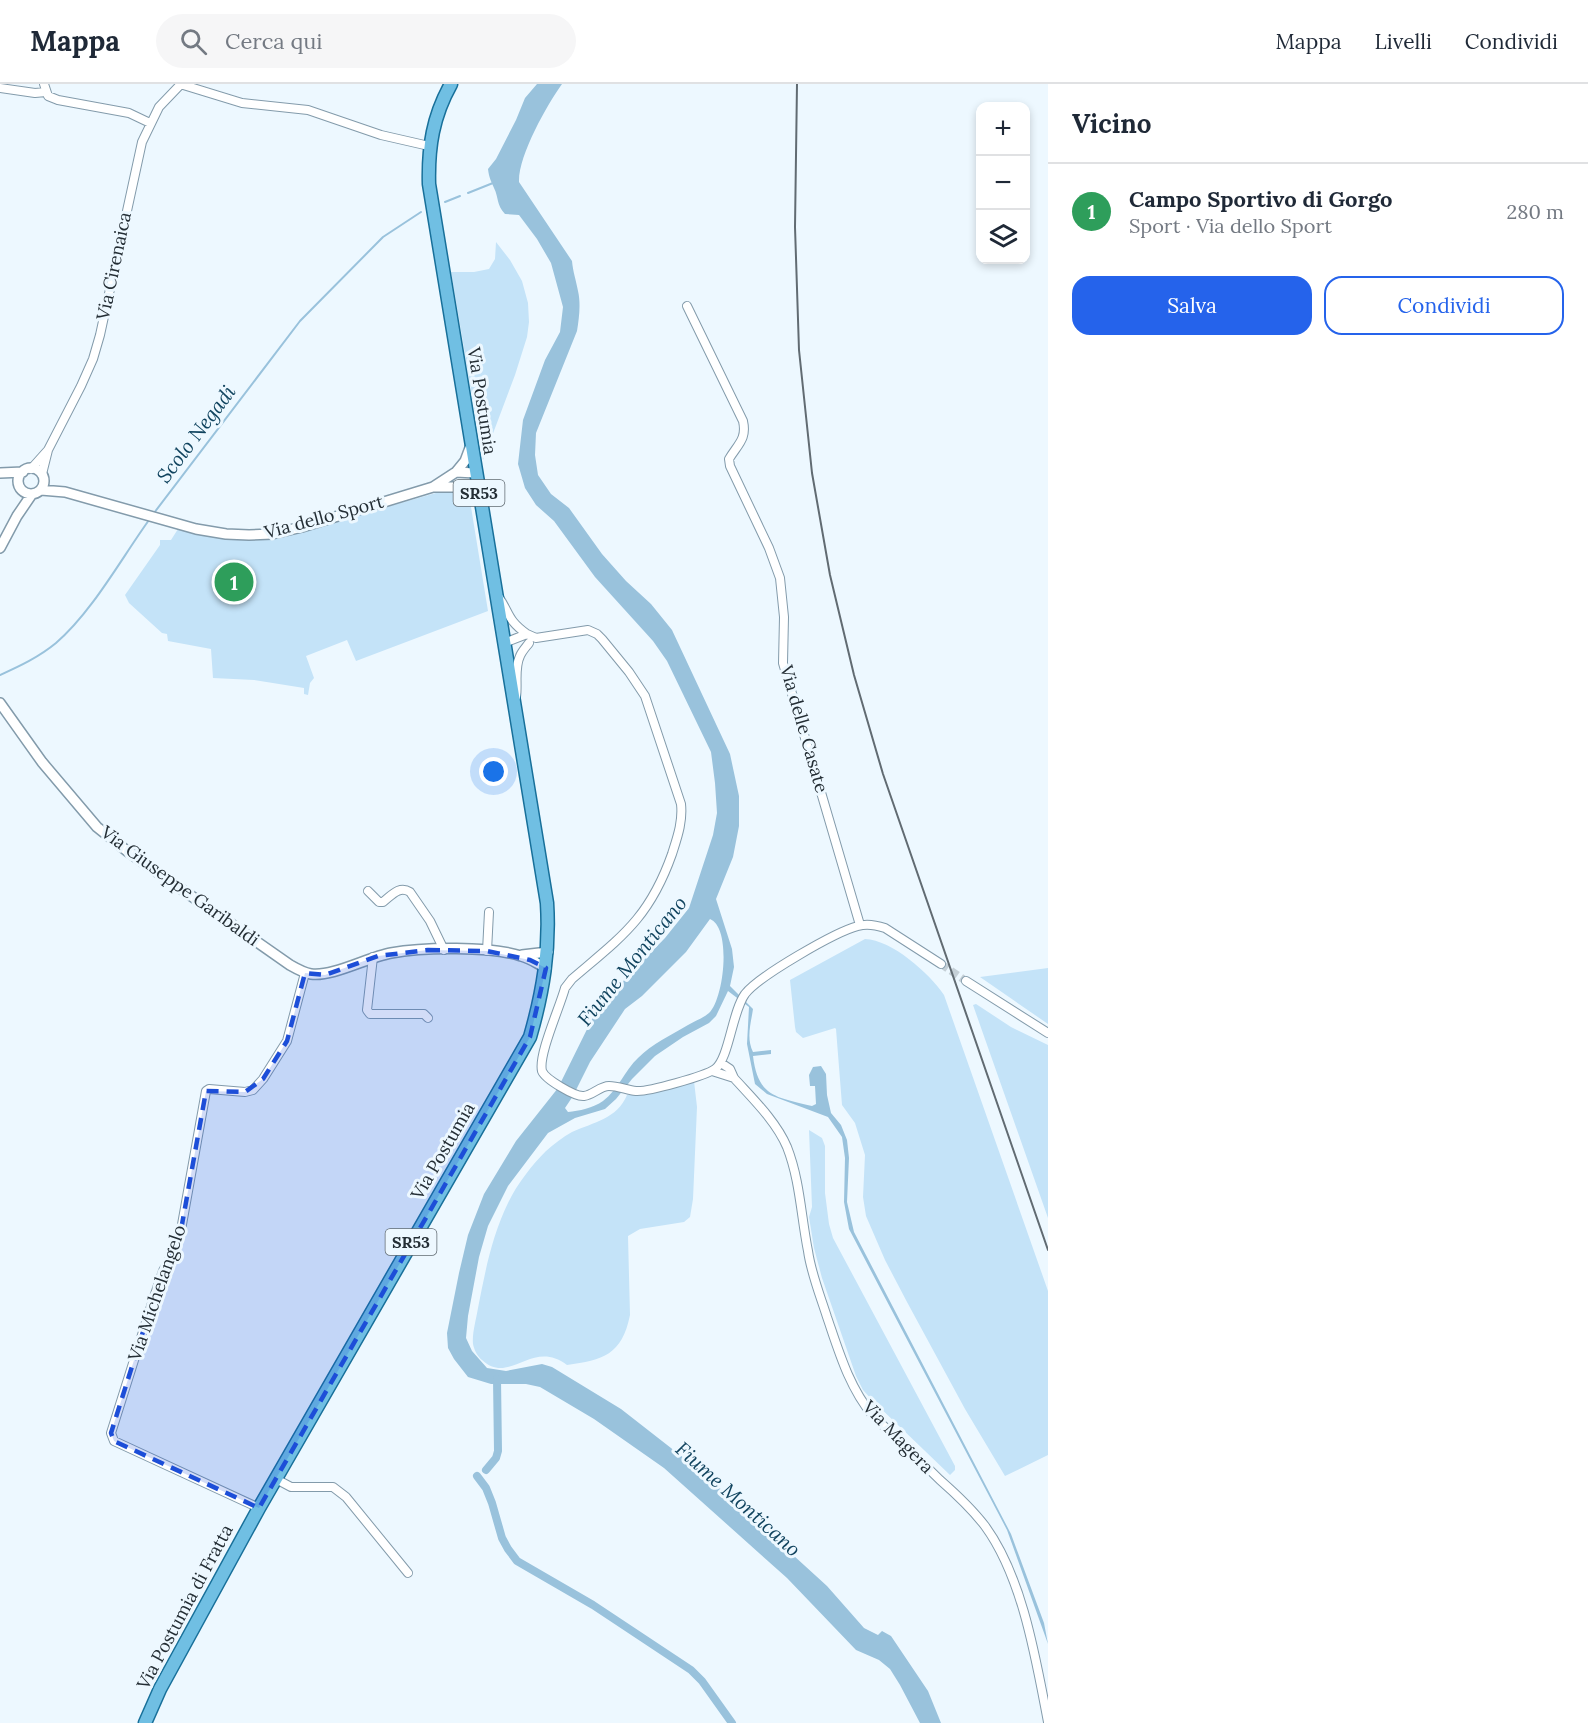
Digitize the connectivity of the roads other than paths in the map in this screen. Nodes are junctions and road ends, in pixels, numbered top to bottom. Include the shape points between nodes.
1 (180, 84) edge
2 (451, 84) edge
3 (0, 88) edge
4 (45, 88) edge
5 (150, 123) junction
6 (429, 146) junction
7 (687, 306) dead end
8 (471, 445) junction
9 (48, 450) junction
10 (27, 470) junction
11 (456, 472) junction
12 (0, 474) edge
13 (476, 474) junction
14 (43, 476) junction
15 (451, 486) junction
16 (21, 487) junction
17 (433, 487) junction
18 (36, 492) junction
19 (65, 492) junction
20 (480, 497) junction
21 (17, 516) junction
22 (0, 548) edge
23 (495, 592) junction
24 (531, 638) junction
25 (504, 643) junction
26 (0, 703) edge
27 (515, 707) junction
28 (368, 891) dead end
29 (489, 912) dead end
30 (860, 925) junction
31 (444, 950) junction
32 (487, 951) junction
33 (519, 955) junction
34 (373, 957) junction
35 (547, 960) junction
36 (941, 964) tunnel mouth
37 (305, 973) junction
38 (966, 981) tunnel mouth
39 (428, 1018) dead end
40 (1048, 1033) edge
41 (725, 1050) junction
42 (720, 1063) junction
43 (730, 1069) junction
44 (712, 1071) junction
45 (734, 1078) junction
46 (276, 1479) junction
47 (259, 1508) junction
48 (408, 1573) dead end
49 (1048, 1722) edge
50 (145, 1723) edge

1 - 5 street, Via Cirenaica
1 - 6 street via 242,103 308,111
2 - 6 main road, Via Postumia / SR53 via 435,120
3 - 4 street via 36,93
4 - 5 street via 48,96 129,113
5 - 9 street, Via Cirenaica via 136,163 93,359
6 - 8 main road, Via Postumia / SR53 via 430,197
7 - 30 street, Via delle Casate via 746,431 729,459 730,466 780,578 783,663
8 - 11 street
8 - 13 main road, Via Postumia / SR53
9 - 10 street, Via Cirenaica
9 - 14 street, Via Cirenaica
10 - 12 street
10 - 14 street, Via dello Sport
10 - 16 street via 19,478
11 - 13 street
11 - 17 street, Via dello Sport
12 - 16 street
13 - 15 street
13 - 20 main road, Via Postumia / SR53
14 - 18 street
14 - 19 street, Via dello Sport
15 - 17 street
15 - 20 street via 464,487
16 - 18 street, Via dello Sport
16 - 21 street
17 - 19 street, Via dello Sport via 272,534 226,534 196,529
18 - 19 street, Via dello Sport
18 - 21 street
20 - 23 main road, Via Postumia / SR53
21 - 22 street
23 - 24 street via 508,616
23 - 25 main road, Via Postumia / SR53
24 - 25 street
24 - 27 street via 517,668
24 - 44 street via 588,630 597,634 618,657 645,696 680,795 682,813 663,877 647,908 566,988 542,1059 542,1071 549,1080 585,1096 605,1086 636,1091 652,1089
25 - 27 main road, Via Postumia / SR53
26 - 37 street, Via Giuseppe Garibaldi via 42,762 98,827 136,858
27 - 35 main road, Via Postumia / SR53 via 547,903
28 - 31 street via 383,902 405,888 430,921
29 - 32 street
30 - 36 street via 885,928
30 - 41 street via 762,978 740,1003
31 - 32 street
31 - 34 street via 393,952
32 - 33 street
33 - 35 street
33 - 35 street
34 - 37 street via 325,975
34 - 39 street via 370,1014 424,1014
35 - 46 main road, Via Postumia / SR53 via 530,1037
37 - 47 street, Via Michelangelo via 287,1041 263,1079 253,1090 209,1089 203,1097 181,1230 153,1300 111,1433 114,1441
38 - 40 street
41 - 42 street
41 - 43 street, Via Magera
42 - 43 street
42 - 44 street
43 - 45 street, Via Magera
44 - 45 street
45 - 49 street, Via Magera via 773,1124 786,1146 795,1171 817,1286 851,1384 873,1416 968,1506 1001,1554 1032,1640
46 - 47 main road, Via Postumia / SR53
46 - 48 street via 291,1487 333,1487 346,1497
47 - 50 main road, Via Postumia di Fratta / SR53

